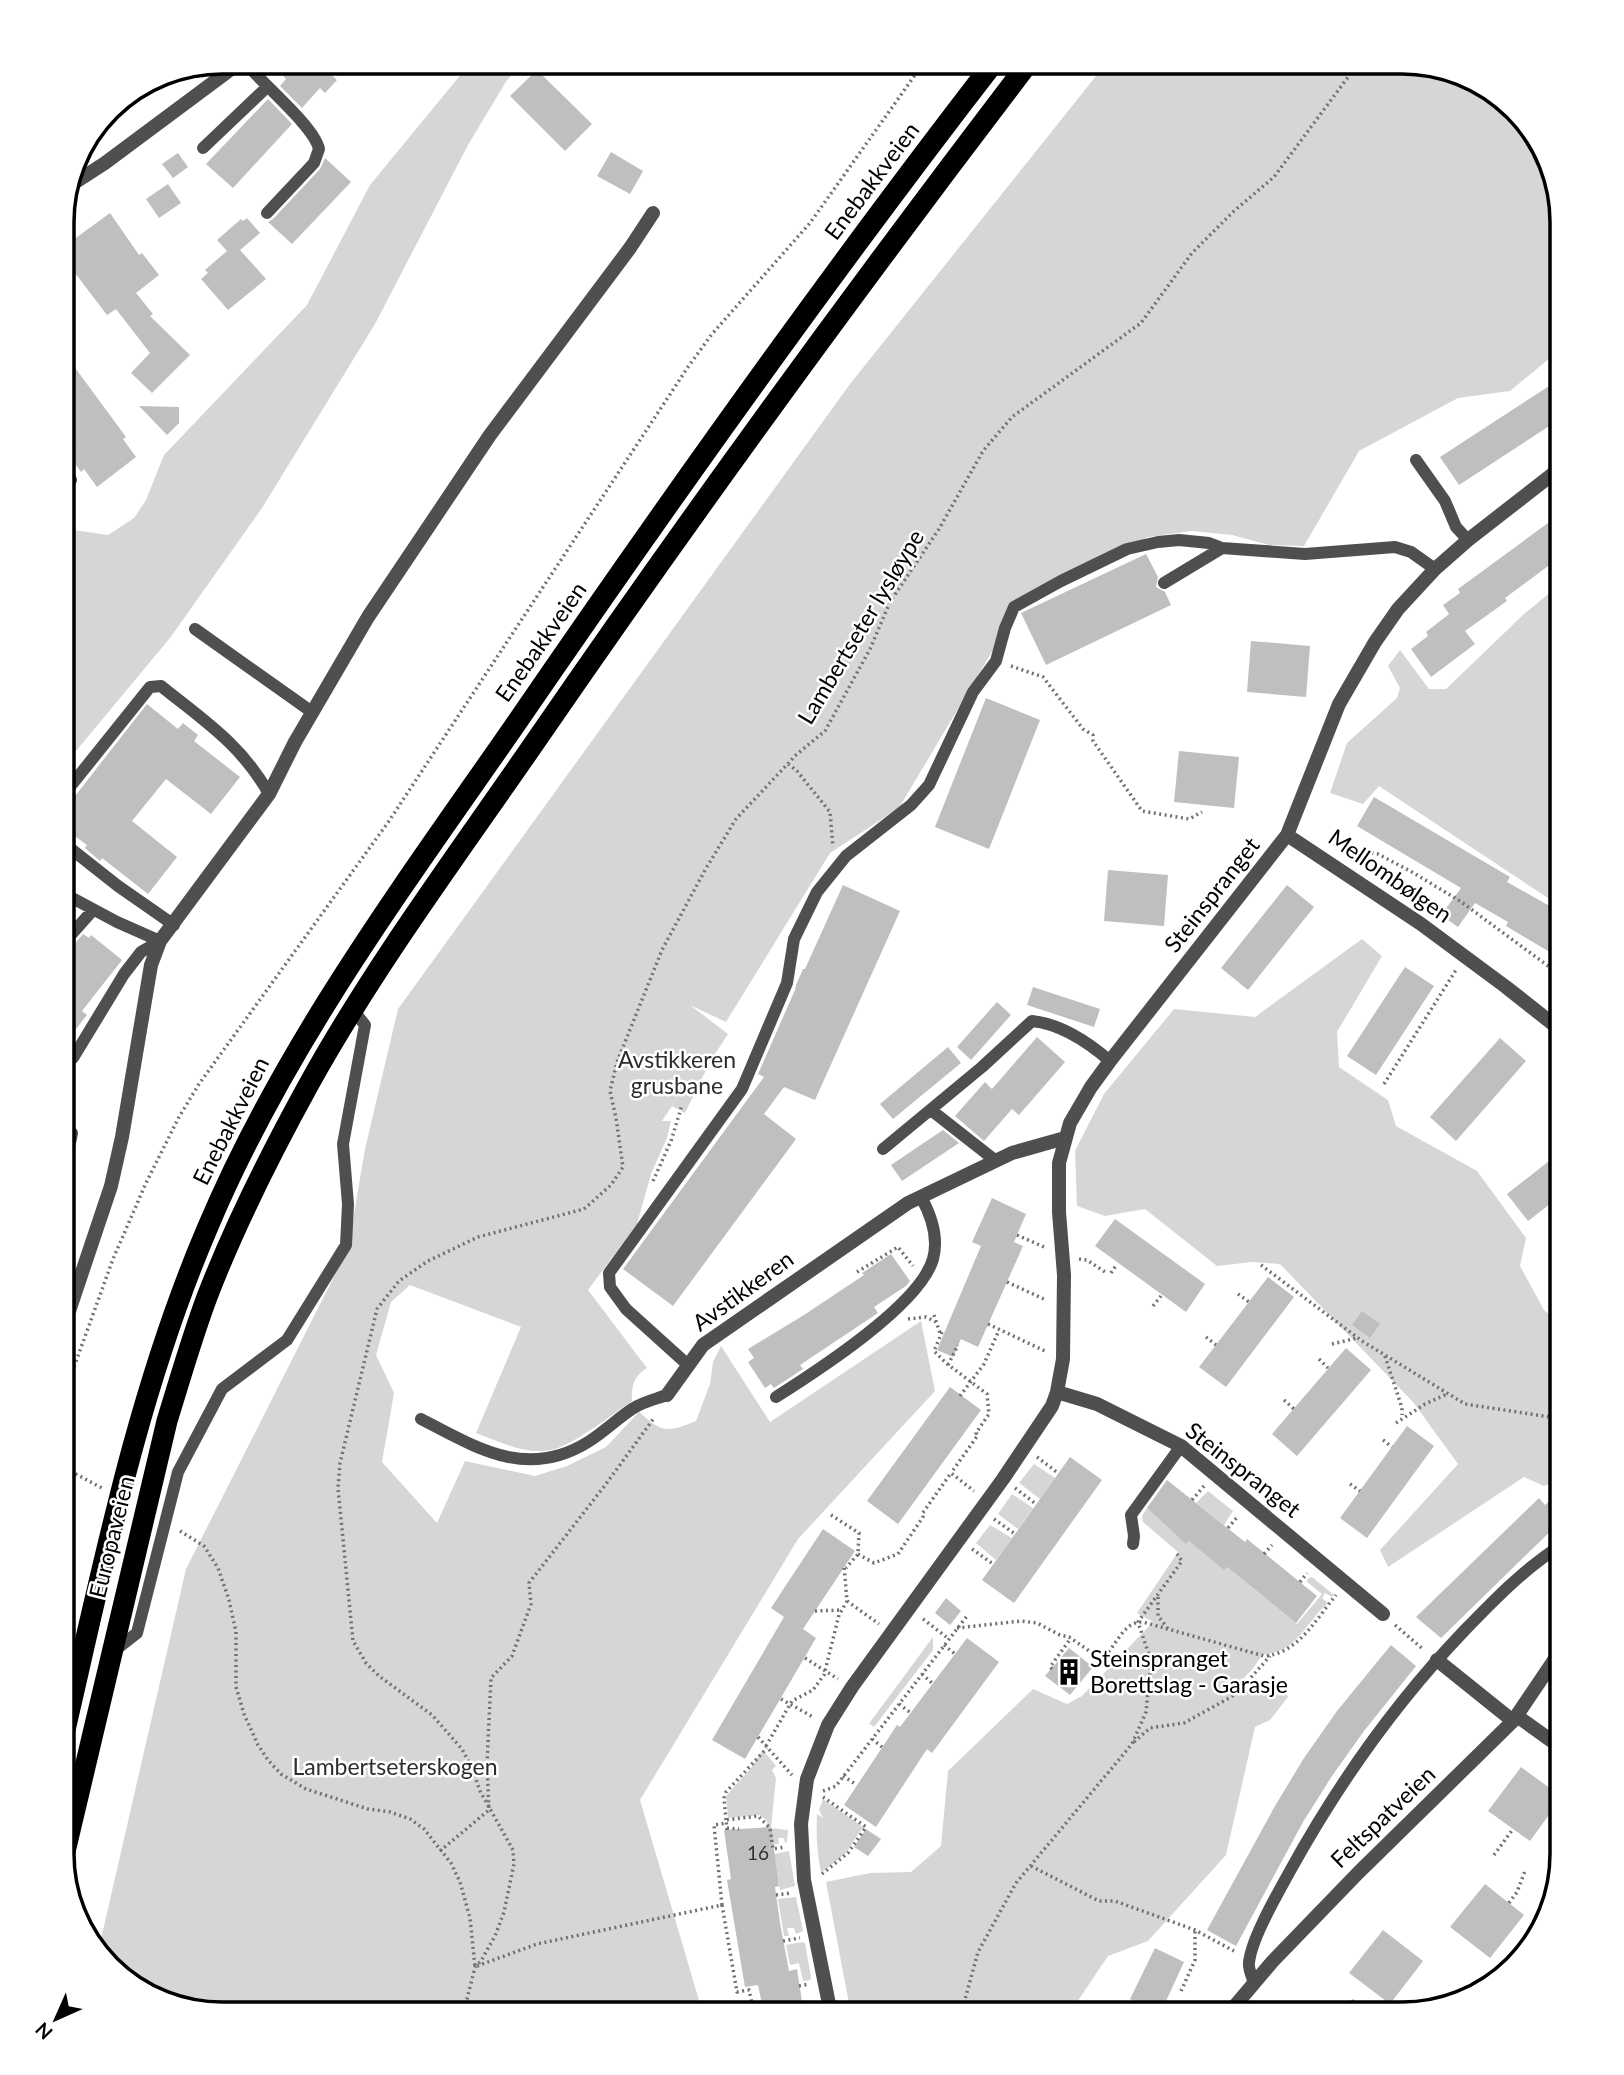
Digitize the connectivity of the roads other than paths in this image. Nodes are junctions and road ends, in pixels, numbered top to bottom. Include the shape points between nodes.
1 (226, 74) edge
2 (254, 74) edge
3 (985, 74) edge
4 (1020, 74) edge
5 (266, 88) junction
6 (203, 148) dead end
7 (80, 179) edge
8 (267, 213) dead end
9 (653, 213) dead end
10 (1416, 460) dead end
11 (1550, 476) edge
12 (1468, 540) junction
13 (1222, 548) junction
14 (1435, 569) junction
15 (1164, 583) dead end
16 (195, 629) dead end
17 (312, 712) junction
18 (74, 782) edge
19 (269, 794) junction
20 (1287, 835) junction
21 (74, 851) edge
22 (74, 899) edge
23 (93, 910) junction
24 (174, 925) junction
25 (74, 931) edge
26 (160, 941) junction
27 (353, 1010) junction
28 (1550, 1022) edge
29 (74, 1056) edge
30 (1110, 1061) junction
31 (931, 1110) junction
32 (1065, 1138) junction
33 (883, 1149) dead end
34 (996, 1161) junction
35 (921, 1197) junction
36 (183, 1286) joint
37 (74, 1296) edge
38 (688, 1365) junction
39 (1057, 1392) junction
40 (667, 1395) joint
41 (776, 1397) dead end
42 (421, 1419) dead end
43 (1181, 1446) junction
44 (1133, 1544) dead end
45 (1550, 1554) edge
46 (1387, 1618) road end
47 (111, 1653) junction
48 (1437, 1660) junction
49 (1550, 1666) edge
50 (74, 1691) edge
51 (1515, 1718) junction
52 (1550, 1741) edge
53 (74, 1813) edge
54 (1254, 1983) junction
55 (829, 2002) edge
56 (1238, 2002) edge

1 - 7 street
2 - 5 lane
3 - 36 highway, Enebakkveien via 760,376 368,939 260,1116
4 - 27 highway via 716,483
5 - 6 lane
5 - 8 lane via 313,132 319,149 314,163
9 - 17 street via 490,435 368,617
10 - 12 lane
11 - 12 street, Steinspranget
12 - 14 street, Steinspranget
13 - 14 lane via 1305,554 1395,547
13 - 15 lane
13 - 38 lane via 1179,540 1151,542 1127,549 1014,607 996,661 973,692 929,785 838,865 817,892 794,939 788,983 736,1101 609,1273 616,1298
14 - 20 street, Steinspranget via 1374,642 1339,704
16 - 17 lane
17 - 19 street
18 - 19 lane via 150,687 161,686 234,744
19 - 24 street
20 - 28 street, Mellombølgen via 1353,877
20 - 30 street, Steinspranget
21 - 24 lane
22 - 23 lane
23 - 25 lane
23 - 26 lane
24 - 26 street
26 - 29 lane via 141,952 124,974
26 - 37 street via 151,965 111,1186
27 - 47 highway, Europaveien via 285,1127 207,1297 167,1421
27 - 47 lane via 365,1026 343,1143 346,1245 287,1340 222,1389 178,1472 137,1633
30 - 31 lane via 1059,1027 1032,1021
30 - 32 street, Steinspranget
31 - 33 lane
31 - 34 lane
32 - 34 street, Avstikkeren
32 - 39 street, Steinspranget via 1059,1163 1065,1307
34 - 35 street, Avstikkeren
35 - 38 street, Avstikkeren via 703,1345
35 - 41 lane via 931,1218 935,1248 922,1280 861,1338
36 - 50 highway, Europaveien via 123,1478
38 - 40 street, Avstikkeren
39 - 43 street, Steinspranget via 1097,1404
39 - 55 street, Steinspranget via 1003,1479 852,1687 828,1725 810,1770 811,1793 801,1845
40 - 42 lane via 635,1407 588,1442 557,1458 537,1461 481,1450
43 - 44 lane via 1133,1511
43 - 46 street, Steinspranget
45 - 48 lane via 1520,1576
47 - 53 highway, Europaveien
48 - 51 street
48 - 54 lane via 1383,1725 1314,1827 1253,1951 1248,1964
49 - 51 street, Feltspatveien
51 - 52 street
51 - 54 street, Feltspatveien
54 - 56 street, Feltspatveien

